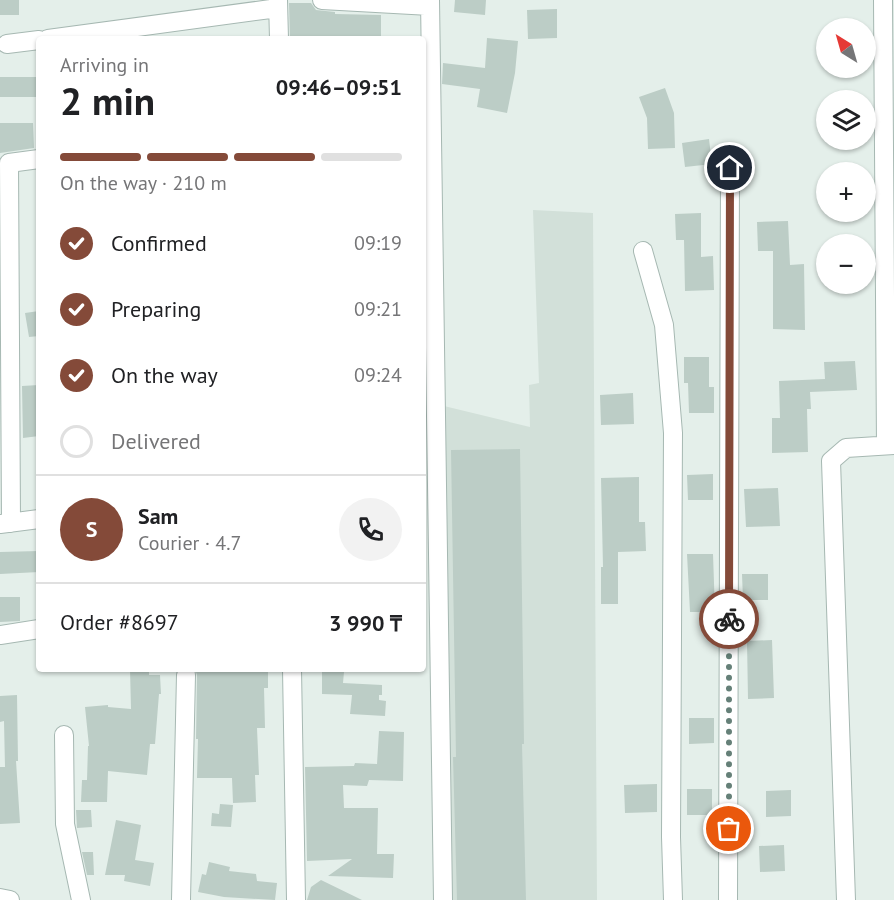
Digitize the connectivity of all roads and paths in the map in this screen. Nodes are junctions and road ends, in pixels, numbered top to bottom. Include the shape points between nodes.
1 (322, 0) edge
2 (883, 0) edge
3 (430, 3) edge
4 (278, 4) edge
5 (68, 36) edge
6 (279, 36) edge
7 (36, 40) edge
8 (7, 45) dead end
9 (36, 159) edge
10 (730, 168) dead end
11 (643, 251) dead end
12 (890, 445) edge
13 (36, 519) edge
14 (6, 524) edge
15 (36, 630) edge
16 (0, 635) edge
17 (292, 672) edge
18 (186, 675) dead end
19 (64, 735) dead end
20 (0, 898) edge
21 (10, 900) edge
22 (81, 900) edge
23 (181, 900) edge
24 (297, 900) edge
25 (443, 900) edge
26 (673, 900) edge
27 (728, 900) edge
28 (846, 900) edge

1 - 3 street
2 - 12 street
3 - 25 street
4 - 5 street
4 - 6 street
7 - 8 street
9 - 14 street via 9,163
10 - 27 street
11 - 26 street via 664,325 673,433
12 - 28 street via 846,448 831,460
13 - 14 street
15 - 16 street
17 - 24 street
18 - 23 street
19 - 22 street via 65,824
20 - 21 street

